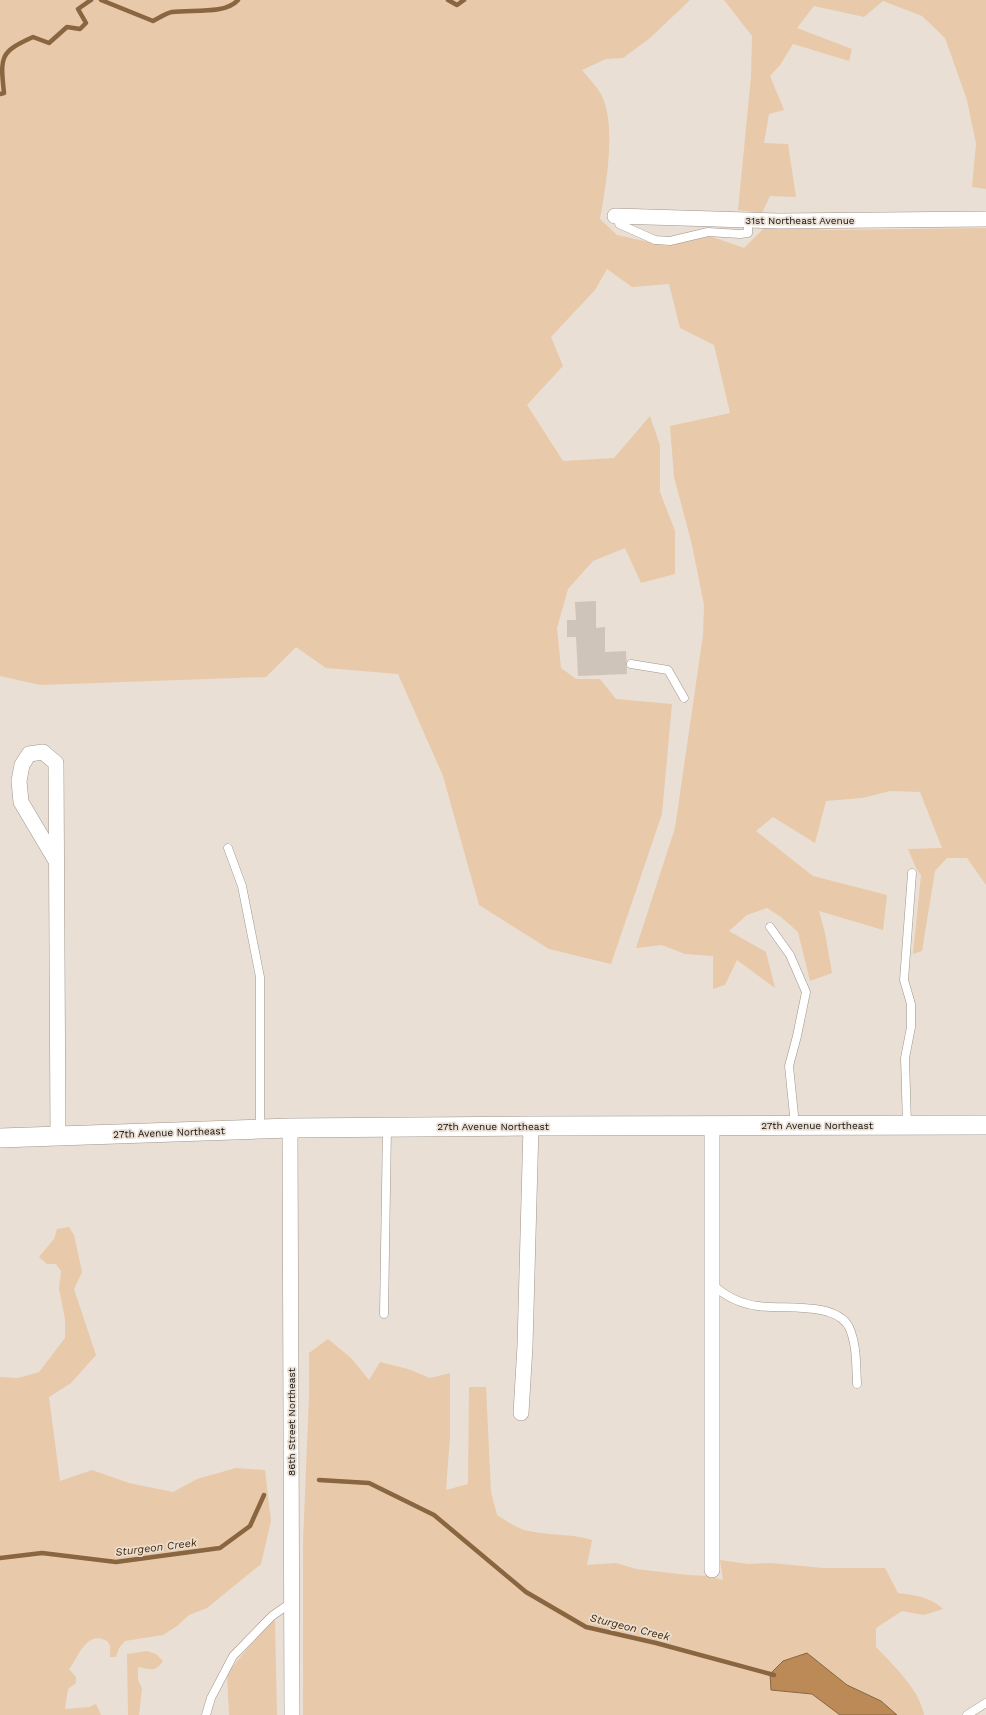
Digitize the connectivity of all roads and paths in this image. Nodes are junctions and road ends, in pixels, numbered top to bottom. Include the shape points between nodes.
1 (617, 216) joint
2 (986, 219) edge
3 (748, 220) junction
4 (631, 664) dead end
5 (684, 698) dead end
6 (228, 848) dead end
7 (56, 860) junction
8 (912, 872) dead end
9 (770, 927) dead end
10 (795, 1125) junction
11 (907, 1125) junction
12 (986, 1125) edge
13 (531, 1126) junction
14 (712, 1126) junction
15 (387, 1127) junction
16 (290, 1128) junction
17 (260, 1129) junction
18 (58, 1136) junction
19 (0, 1138) edge
20 (712, 1284) junction
21 (384, 1314) dead end
22 (856, 1384) dead end
23 (521, 1413) dead end
24 (712, 1570) dead end
25 (292, 1602) junction
26 (986, 1703) edge
27 (206, 1715) edge
28 (292, 1715) edge
29 (967, 1715) edge

1 - 3 street, 31st Northeast Avenue
1 - 3 lane via 619,224 625,228 655,240 670,241 708,232 748,233
2 - 3 street, 31st Northeast Avenue
4 - 5 lane via 668,670
6 - 17 lane via 242,886 260,977
7 - 7 street via 56,763 43,752 29,754 22,765 19,781 22,802
7 - 18 street
8 - 11 lane via 904,980 911,1004 911,1027 905,1058
9 - 10 lane via 790,956 806,992 788,1066
10 - 11 street, 27th Avenue Northeast
10 - 14 street, 27th Avenue Northeast
11 - 12 street, 27th Avenue Northeast
13 - 14 street, 27th Avenue Northeast
13 - 15 street, 27th Avenue Northeast
13 - 23 street
14 - 20 street
15 - 16 street, 27th Avenue Northeast
15 - 21 lane
16 - 17 street, 27th Avenue Northeast
16 - 25 street, 86th Street Northeast
17 - 18 street, 27th Avenue Northeast
18 - 19 street, 27th Avenue Northeast
20 - 22 lane via 720,1292 740,1302 757,1306 817,1309 836,1314 848,1326 855,1345
20 - 24 street
25 - 27 lane via 272,1616 233,1656 211,1698
25 - 28 street, 86th Street Northeast
26 - 29 lane

